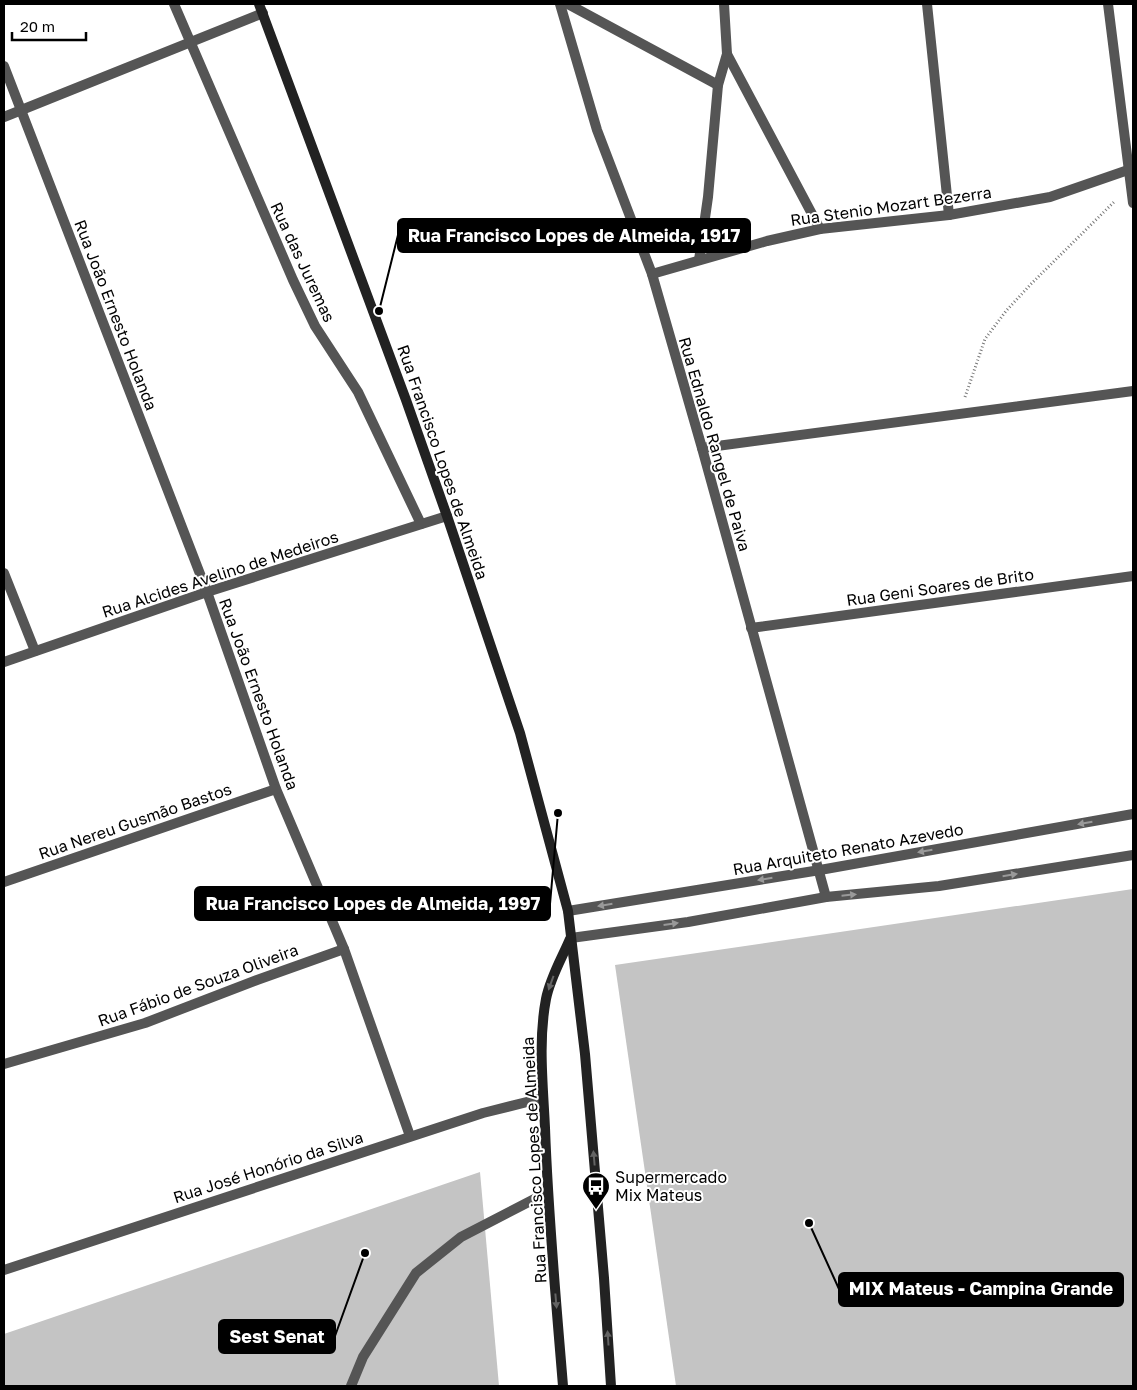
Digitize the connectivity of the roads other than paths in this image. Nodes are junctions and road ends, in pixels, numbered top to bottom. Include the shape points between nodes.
1 (174, 4) edge
2 (560, 4) edge
3 (568, 4) edge
4 (724, 4) edge
5 (927, 4) edge
6 (1108, 4) edge
7 (261, 8) edge
8 (189, 42) junction
9 (727, 54) junction
10 (4, 66) edge
11 (718, 85) junction
12 (22, 110) junction
13 (4, 117) edge
14 (1130, 169) edge
15 (1133, 203) edge
16 (949, 215) junction
17 (820, 229) junction
18 (698, 260) junction
19 (652, 274) junction
20 (1133, 391) edge
21 (702, 448) junction
22 (447, 516) junction
23 (421, 524) junction
24 (4, 573) edge
25 (1133, 576) edge
26 (207, 592) junction
27 (751, 628) junction
28 (35, 651) junction
29 (4, 662) edge
30 (276, 789) junction
31 (1133, 814) edge
32 (1133, 855) edge
33 (820, 870) junction
34 (4, 882) edge
35 (826, 897) junction
36 (568, 911) junction
37 (571, 938) junction
38 (344, 949) junction
39 (4, 1064) edge
40 (543, 1098) junction
41 (410, 1136) junction
42 (548, 1192) junction
43 (4, 1270) edge
44 (351, 1386) edge
45 (563, 1386) edge
46 (611, 1386) edge

1 - 8 street, Rua das Juremas
2 - 19 street, Rua Ednaldo Rangel de Paiva via 597,130
3 - 11 street
4 - 9 street
5 - 16 street
6 - 14 street
7 - 8 street
7 - 22 main road, Rua Francisco Lopes de Almeida
8 - 12 street
8 - 23 street, Rua das Juremas via 315,326 358,392
9 - 11 street
9 - 17 street
10 - 12 street, Rua João Ernesto Holanda
11 - 18 street via 708,197
12 - 13 street
12 - 26 street, Rua João Ernesto Holanda
14 - 15 street
14 - 16 street, Rua Stenio Mozart Bezerra via 1050,197
16 - 17 street, Rua Stenio Mozart Bezerra
17 - 18 street, Rua Stenio Mozart Bezerra
18 - 19 street, Rua Stenio Mozart Bezerra
19 - 21 street, Rua Ednaldo Rangel de Paiva
20 - 21 street
21 - 27 street, Rua Ednaldo Rangel de Paiva
22 - 23 street, Rua Alcides Avelino de Medeiros
22 - 36 main road, Rua Francisco Lopes de Almeida via 520,733
23 - 26 street, Rua Alcides Avelino de Medeiros
24 - 28 street
25 - 27 street, Rua Geni Soares de Brito
26 - 28 street, Rua Alcides Avelino de Medeiros
26 - 30 street, Rua João Ernesto Holanda
27 - 33 street, Rua Ednaldo Rangel de Paiva
28 - 29 street, Rua Alcides Avelino de Medeiros
30 - 34 street, Rua Nereu Gusmão Bastos
30 - 38 street, Rua João Ernesto Holanda
31 -> 33 street, Rua Arquiteto Renato Azevedo
35 -> 32 street via 938,886
33 - 35 street, Rua Ednaldo Rangel de Paiva
33 -> 36 street, Rua Arquiteto Renato Azevedo
37 -> 35 street via 688,922
36 - 37 main road, Rua Francisco Lopes de Almeida
37 -> 40 main road, Rua Francisco Lopes de Almeida via 546,997
46 -> 37 main road, Rua Francisco Lopes de Almeida via 585,1054
38 - 39 street, Rua Fábio de Souza Oliveira via 145,1023
38 - 41 street, Rua João Ernesto Holanda
40 - 41 street, Rua José Honório da Silva
40 - 42 main road, Rua Francisco Lopes de Almeida
41 - 43 street, Rua José Honório da Silva
42 - 44 street via 461,1237 416,1273 363,1357
42 -> 45 main road, Rua Francisco Lopes de Almeida

